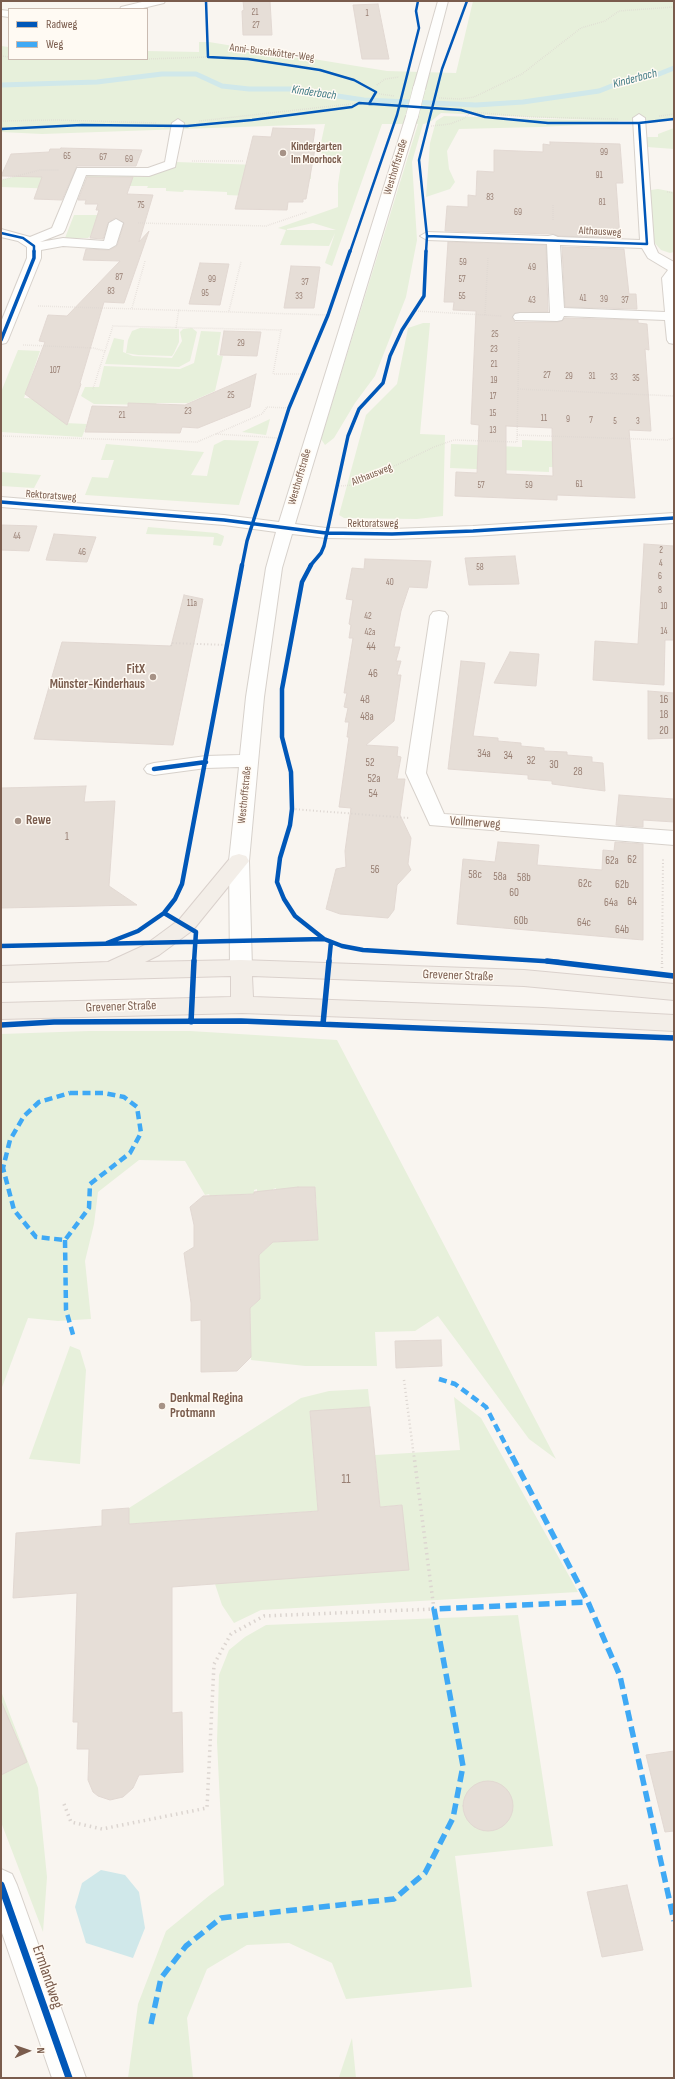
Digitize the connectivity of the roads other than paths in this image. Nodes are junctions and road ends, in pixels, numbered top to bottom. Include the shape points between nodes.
1 (160, 1) edge
2 (444, 1) edge
3 (129, 8) edge
4 (639, 120) road end
5 (178, 124) road end
6 (116, 223) road end
7 (1, 233) edge
8 (427, 236) dead end
9 (553, 239) junction
10 (32, 244) junction
11 (647, 244) junction
12 (674, 268) edge
13 (674, 272) edge
14 (557, 312) junction
15 (672, 316) junction
16 (520, 317) road end
17 (1, 340) edge
18 (674, 340) edge
19 (1, 502) edge
20 (674, 518) edge
21 (285, 528) junction
22 (439, 616) dead end
23 (249, 761) junction
24 (154, 769) dead end
25 (668, 837) edge
26 (238, 861) junction
27 (241, 968) junction
28 (103, 970) junction
29 (1, 974) edge
30 (674, 992) edge
31 (242, 1004) junction
32 (1, 1011) edge
33 (674, 1023) edge
34 (1, 1885) edge
35 (69, 2078) edge

1 - 3 street
2 - 21 street, Westhoffstraße, bridge via 412,116
4 - 11 street
5 - 10 street via 171,164 149,172 81,171 58,230
6 - 10 street via 108,245 63,242
7 - 10 street via 15,235
8 - 9 street, Althausweg
9 - 11 street, Althausweg
9 - 14 street
10 - 17 street via 34,258
11 - 12 street via 653,255
13 - 15 street via 669,278
14 - 15 street
14 - 16 street via 557,317
15 - 18 street
19 - 21 street, Rektoratsweg via 139,519 224,520
20 - 21 street, Rektoratsweg via 392,534 326,534
21 - 23 street, Westhoffstraße via 271,587 255,697
22 - 25 street, Vollmerweg via 416,773 437,820
23 - 24 street via 206,762
23 - 26 street, Westhoffstraße
26 - 27 street, Westhoffstraße
26 - 28 main road via 177,933 152,950
27 - 28 main road, Grevener Straße
27 - 30 main road, Grevener Straße via 524,978
27 - 31 main road
28 - 29 main road, Grevener Straße
31 - 32 main road, Grevener Straße
31 - 33 main road, Grevener Straße
34 - 35 street, Ermlandweg

